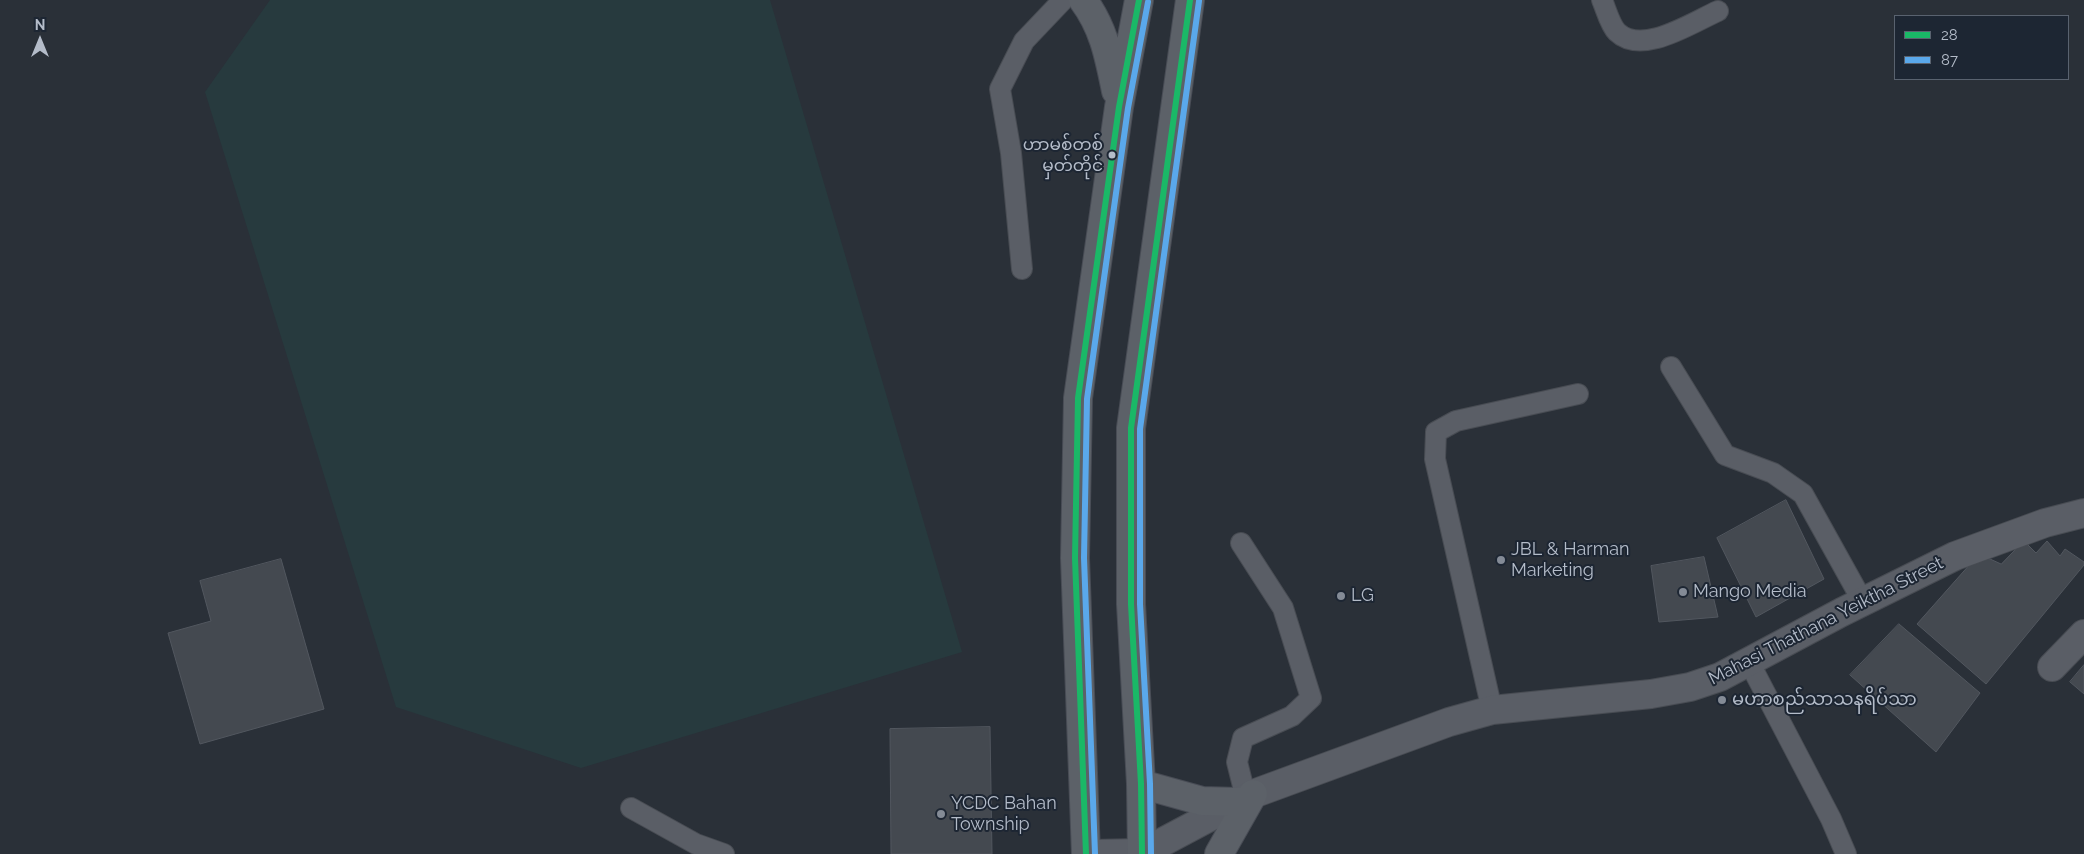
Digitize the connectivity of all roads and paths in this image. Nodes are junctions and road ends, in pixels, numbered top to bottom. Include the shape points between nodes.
1 (1063, 0) edge
2 (1083, 0) edge
3 (1139, 0) edge
4 (1190, 0) edge
5 (1209, 0) edge
6 (1602, 0) edge
7 (1718, 11) dead end
8 (1174, 106) junction
9 (1119, 107) junction
10 (1022, 269) dead end
11 (1671, 367) dead end
12 (1578, 394) dead end
13 (2084, 513) edge
14 (1241, 543) dead end
15 (1863, 602) junction
16 (2084, 634) edge
17 (1749, 662) junction
18 (2052, 667) dead end
19 (1492, 710) junction
20 (1141, 784) junction
21 (1246, 798) junction
22 (631, 808) dead end
23 (724, 854) edge
24 (1086, 854) edge
25 (1091, 854) edge
26 (1142, 854) edge
27 (1219, 854) edge
28 (1846, 854) edge

1 - 10 lane via 1024,42 1000,89 1011,153
2 - 9 main road via 1097,18 1109,55
3 - 9 main road
4 - 8 main road
5 - 8 main road via 1201,14
6 - 7 lane via 1616,31 1631,41 1651,41
8 - 20 main road via 1131,428 1131,604
9 - 24 main road via 1078,398 1075,558
11 - 15 lane via 1724,455 1773,473 1803,494
12 - 19 lane via 1456,420 1436,432 1435,459
13 - 15 street, Mahasi Thathana Yeiktha Street via 2045,523 1955,556
14 - 21 lane via 1283,608 1311,698 1292,716 1243,738 1237,762
15 - 17 street, Mahasi Thathana Yeiktha Street
16 - 18 street
17 - 19 street, Mahasi Thathana Yeiktha Street via 1720,677 1661,693
17 - 28 lane
19 - 21 street, Mahasi Thathana Yeiktha Street via 1449,722
20 - 21 main road via 1202,801
20 - 26 main road
21 - 26 street, Mahasi Thathana Yeiktha Street
21 - 27 main road
22 - 23 lane via 696,844
25 - 26 street

